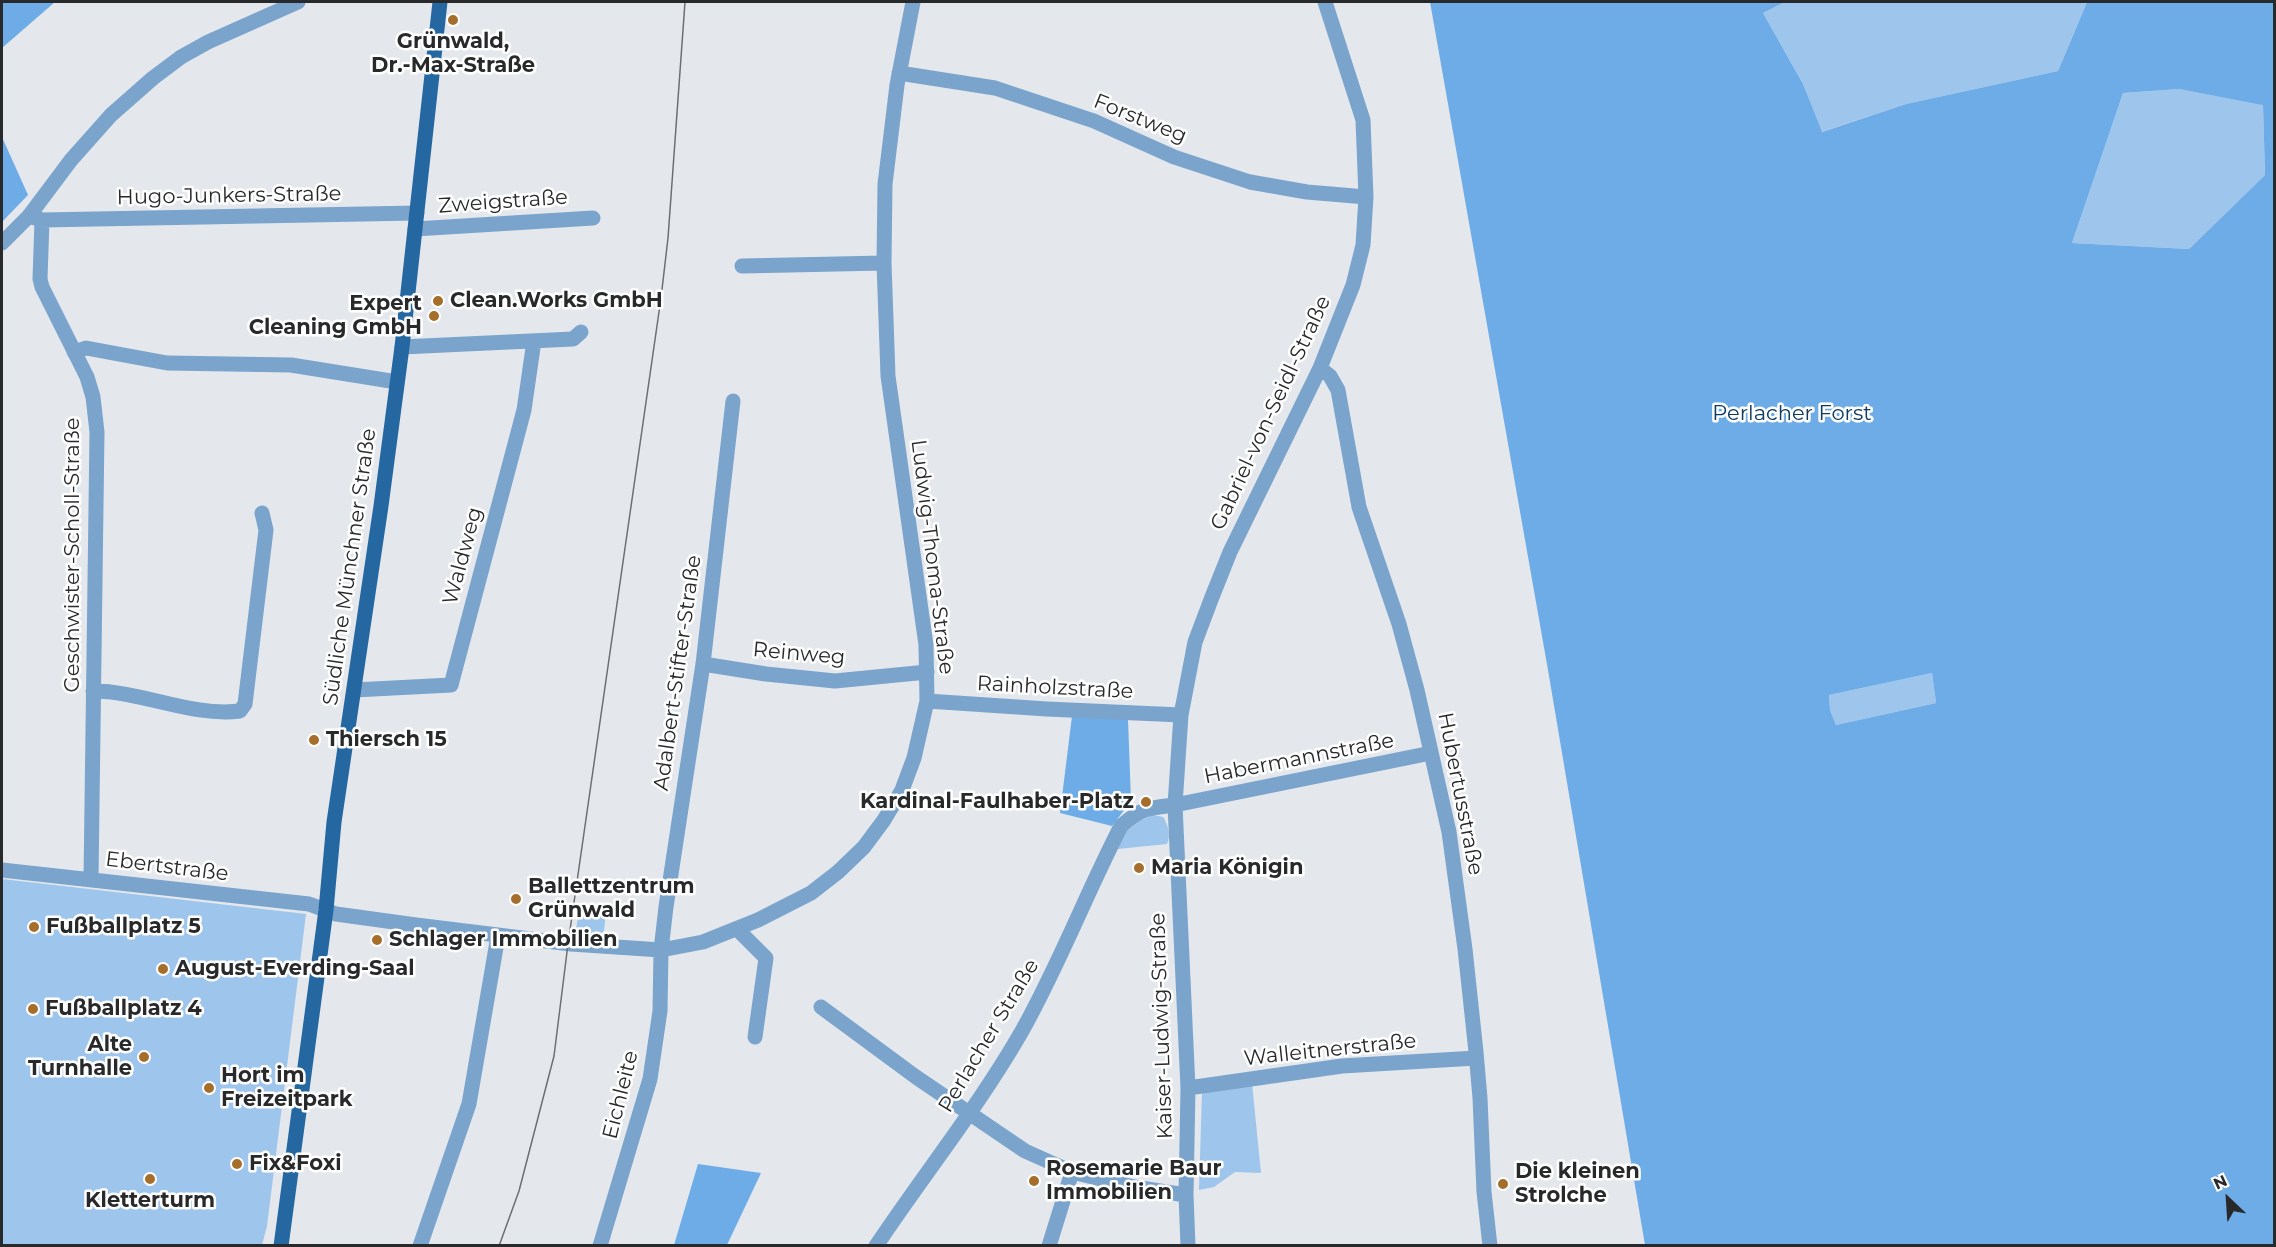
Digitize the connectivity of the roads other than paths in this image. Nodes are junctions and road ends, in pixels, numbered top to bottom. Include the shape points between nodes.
1 (298, 2) edge
2 (440, 2) edge
3 (913, 2) edge
4 (1325, 2) edge
5 (899, 73) junction
6 (1366, 197) junction
7 (35, 218) junction
8 (593, 218) dead end
9 (416, 221) junction
10 (2, 243) edge
11 (884, 263) junction
12 (742, 266) dead end
13 (581, 332) dead end
14 (534, 341) junction
15 (402, 348) junction
16 (74, 352) junction
17 (1320, 368) junction
18 (398, 382) junction
19 (733, 401) dead end
20 (262, 513) dead end
21 (703, 664) junction
22 (927, 672) junction
23 (354, 690) junction
24 (93, 691) junction
25 (927, 701) junction
26 (1181, 715) junction
27 (1431, 753) junction
28 (1175, 806) junction
29 (2, 870) edge
30 (91, 879) junction
31 (326, 910) junction
32 (737, 929) junction
33 (498, 936) junction
34 (661, 950) junction
35 (821, 1007) dead end
36 (755, 1037) dead end
37 (1476, 1058) junction
38 (1188, 1088) junction
39 (969, 1113) junction
40 (1072, 1172) junction
41 (1186, 1195) junction
42 (281, 1245) edge
43 (420, 1245) edge
44 (600, 1245) edge
45 (876, 1245) edge
46 (1049, 1245) edge
47 (1188, 1245) edge
48 (1490, 1245) edge

1 - 7 street via 208,42 160,72 111,115 71,160
2 - 9 main road, Südliche Münchner Straße
3 - 5 street, Ludwig-Thoma-Straße
4 - 6 street, Gabriel-von-Seidl-Straße via 1364,120
5 - 6 street, Forstweg via 995,88 1094,121 1174,157 1250,182
5 - 11 street, Ludwig-Thoma-Straße via 885,184
6 - 17 street, Gabriel-von-Seidl-Straße via 1363,245 1353,285
7 - 9 street, Hugo-Junkers-Straße
7 - 10 street
7 - 16 street, Geschwister-Scholl-Straße via 42,288
8 - 9 street, Zweigstraße
9 - 15 main road, Südliche Münchner Straße
11 - 12 street
11 - 22 street, Ludwig-Thoma-Straße via 888,376
13 - 14 street via 573,339
14 - 15 street
14 - 23 street, Waldweg via 524,410 451,685
15 - 18 main road, Südliche Münchner Straße
16 - 18 street via 86,348 167,363 291,365
16 - 24 street, Geschwister-Scholl-Straße via 87,377 98,432
17 - 26 street, Gabriel-von-Seidl-Straße via 1244,522 1212,597 1195,642
17 - 27 street, Hubertusstraße via 1338,390 1359,507 1399,624
18 - 23 main road, Südliche Münchner Straße
19 - 21 street, Adalbert-Stifter-Straße
20 - 24 street via 266,530 245,704 240,711 201,709
21 - 22 street, Reinweg via 835,681
21 - 34 street, Adalbert-Stifter-Straße
22 - 25 street, Ludwig-Thoma-Straße
23 - 31 main road, Südliche Münchner Straße via 334,822
24 - 30 street, Geschwister-Scholl-Straße
25 - 26 street, Rainholzstraße
25 - 32 street, Ludwig-Thoma-Straße via 902,790 864,847 811,893
26 - 28 street, Gabriel-von-Seidl-Straße
27 - 28 street, Habermannstraße
27 - 37 street, Hubertusstraße via 1449,832
28 - 38 street, Kaiser-Ludwig-Straße
28 - 39 street, Perlacher Straße via 1137,812 1121,826 1051,978
29 - 30 street, Ebertstraße
30 - 31 street, Ebertstraße via 313,905
31 - 33 street, Ludwig-Thoma-Straße
31 - 42 main road, Südliche Münchner Straße
32 - 34 street, Ludwig-Thoma-Straße via 703,942
32 - 36 street via 766,958
33 - 34 street, Ludwig-Thoma-Straße
33 - 43 street via 469,1104
34 - 44 street, Eichleite via 660,1011 650,1080
35 - 39 street
37 - 38 street, Walleitnerstraße via 1342,1066
37 - 48 street, Hubertusstraße
38 - 41 street, Kaiser-Ludwig-Straße
39 - 40 street via 1025,1150
39 - 45 street, Perlacher Straße
40 - 41 street
40 - 46 street
41 - 47 street, Kaiser-Ludwig-Straße

